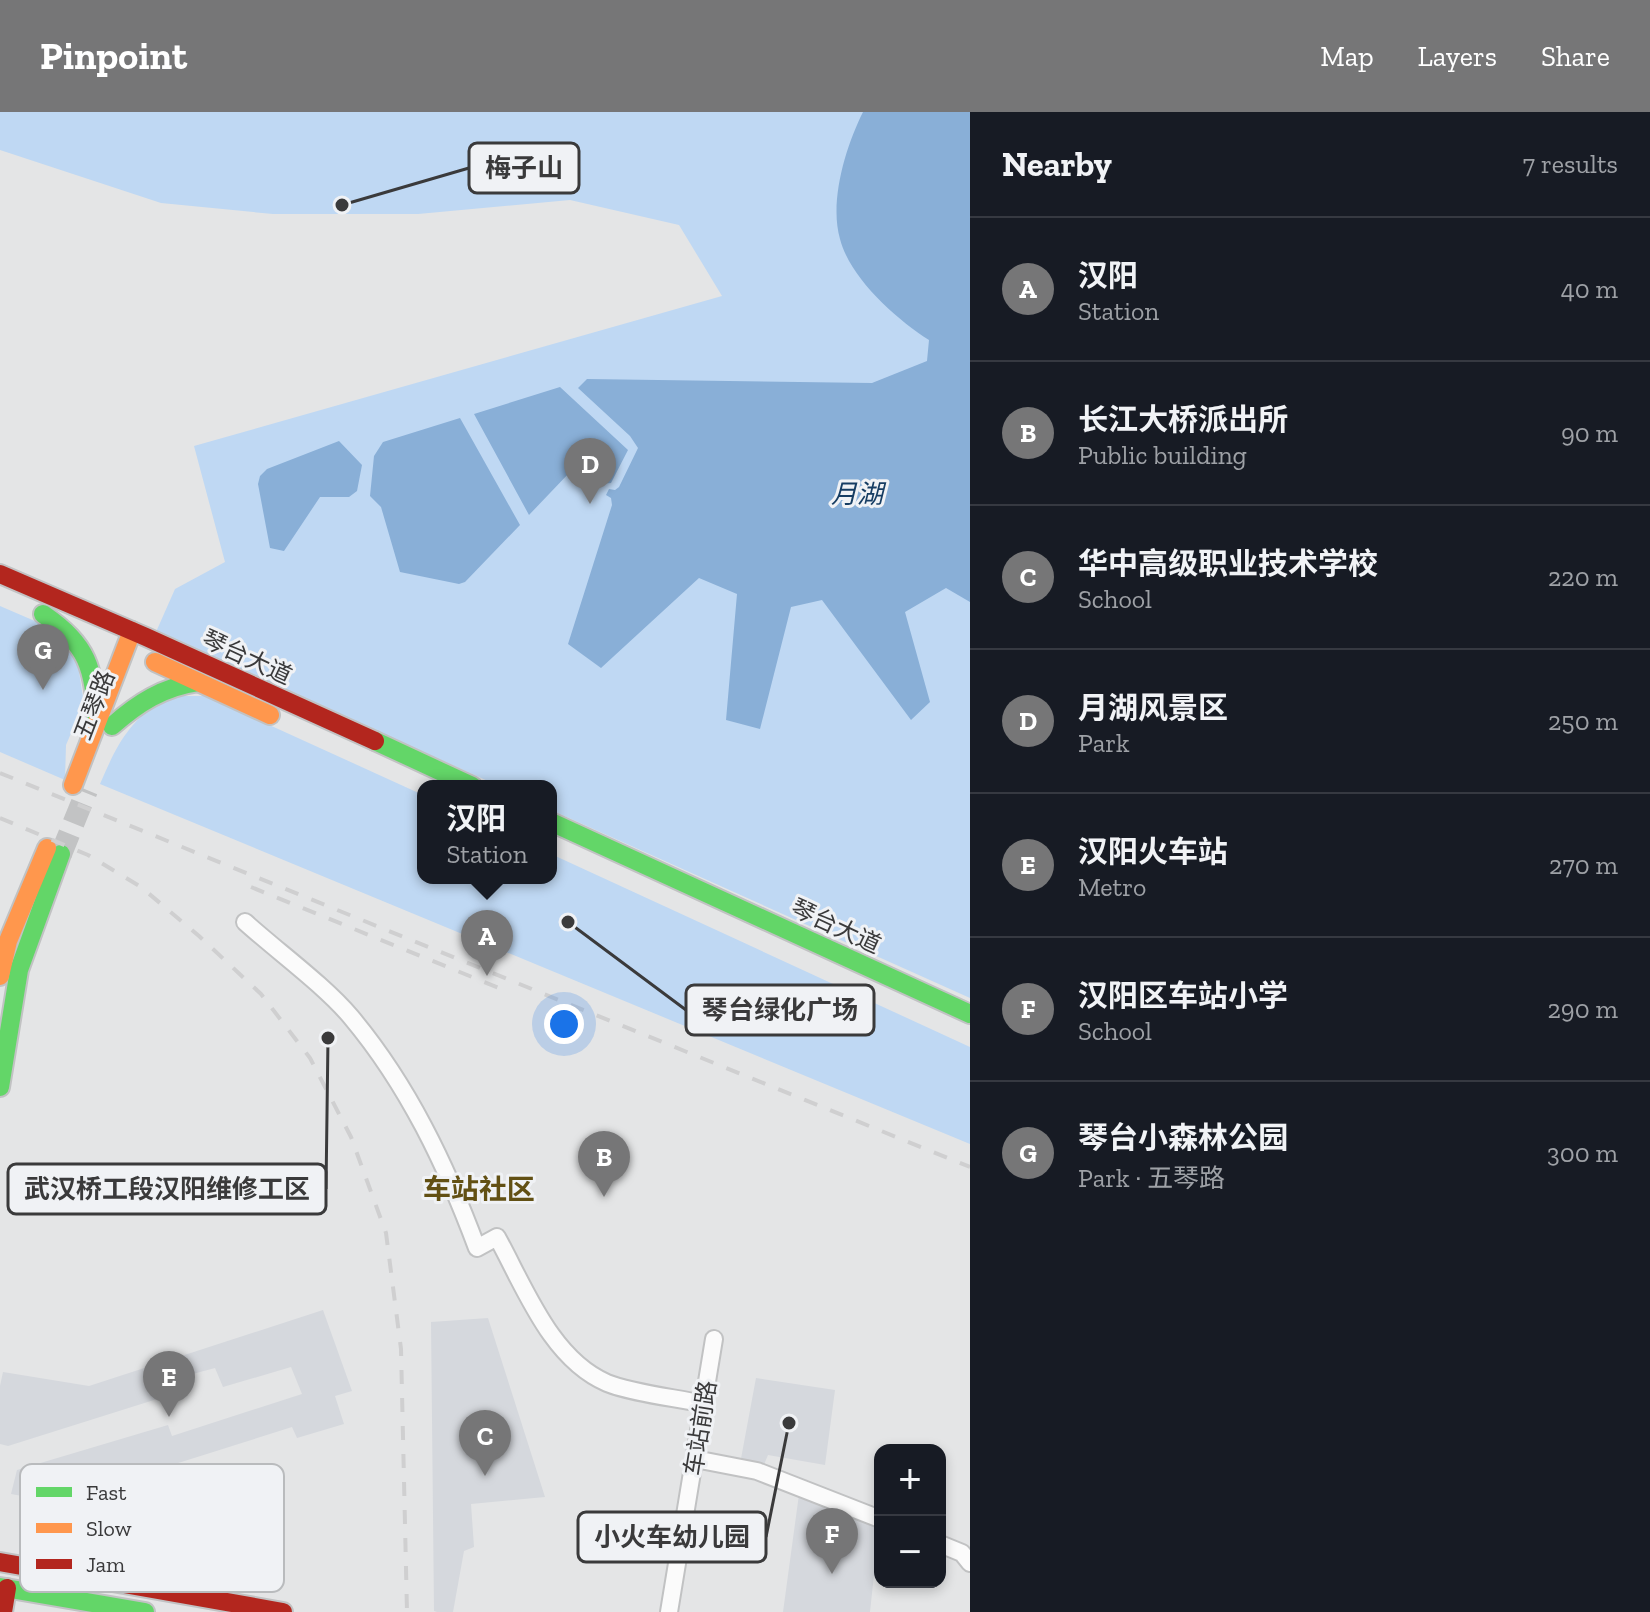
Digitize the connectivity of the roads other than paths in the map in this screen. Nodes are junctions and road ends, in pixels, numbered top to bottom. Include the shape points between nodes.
1 (0, 574) edge
2 (125, 642) junction
3 (198, 682) junction
4 (284, 721) dead end
5 (104, 724) junction
6 (458, 780) edge
7 (80, 788) tunnel mouth
8 (557, 825) edge
9 (649, 887) dead end
10 (245, 922) dead end
11 (0, 976) edge
12 (970, 1014) edge
13 (970, 1034) edge
14 (0, 1087) edge
15 (714, 1339) dead end
16 (704, 1404) junction
17 (695, 1459) junction
18 (874, 1517) edge
19 (946, 1546) edge
20 (0, 1562) edge
21 (970, 1563) edge
22 (20, 1566) edge
23 (4, 1588) edge
24 (28, 1592) edge
25 (170, 1592) edge
26 (3, 1612) edge
27 (145, 1612) edge
28 (283, 1612) edge
29 (669, 1612) edge

1 - 2 main road, 琴台大道
2 - 3 main road, 琴台大道
2 - 5 main road, 五琴路
2 - 5 main road, 琴台大道 via 36,610 82,650
2 - 6 main road, 琴台大道
3 - 4 main road, 琴台大道
3 - 5 main road via 155,692
5 - 7 main road, 五琴路
8 - 12 main road, 琴台大道
9 - 13 main road, 琴台大道
10 - 16 street via 349,1015 405,1090 454,1185 477,1248 497,1237 557,1344 576,1365 608,1383
11 - 14 main road via 8,941 54,851 23,954
15 - 16 street, 车站前路
16 - 17 street, 车站前路
17 - 18 street via 757,1471
17 - 29 street, 车站前路
19 - 21 street
20 - 22 main road
23 - 26 main road
24 - 27 main road
25 - 28 main road

